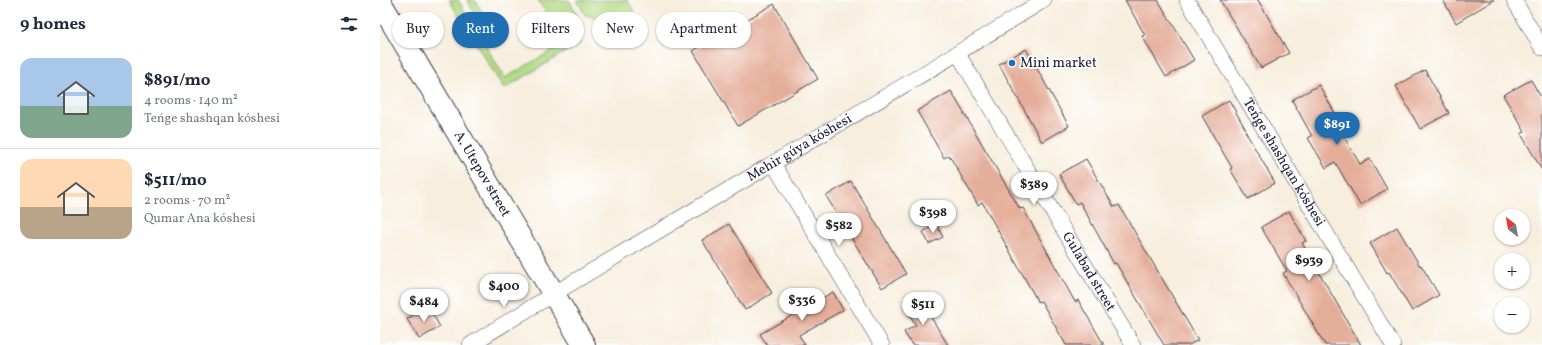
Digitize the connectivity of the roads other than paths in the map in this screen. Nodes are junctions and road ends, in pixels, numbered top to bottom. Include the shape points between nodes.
1 (1044, 0) edge
2 (1187, 0) edge
3 (1514, 0) edge
4 (380, 2) edge
5 (1542, 48) edge
6 (958, 54) junction
7 (773, 163) junction
8 (552, 294) junction
9 (470, 345) edge
10 (584, 345) edge
11 (882, 345) edge
12 (1133, 345) edge
13 (1393, 345) edge

1 - 6 street, Mehir gúyа kóshesi
2 - 13 street, Teńge shashqan kóshesi
3 - 5 street
4 - 8 main road, A. Utepov street
6 - 7 street, Mehir gúyа kóshesi
6 - 12 street, Gulabad street
7 - 8 street, Mehir gúyа kóshesi
7 - 11 street
8 - 9 street, Mehir gúyа kóshesi
8 - 10 main road, A. Utepov street

